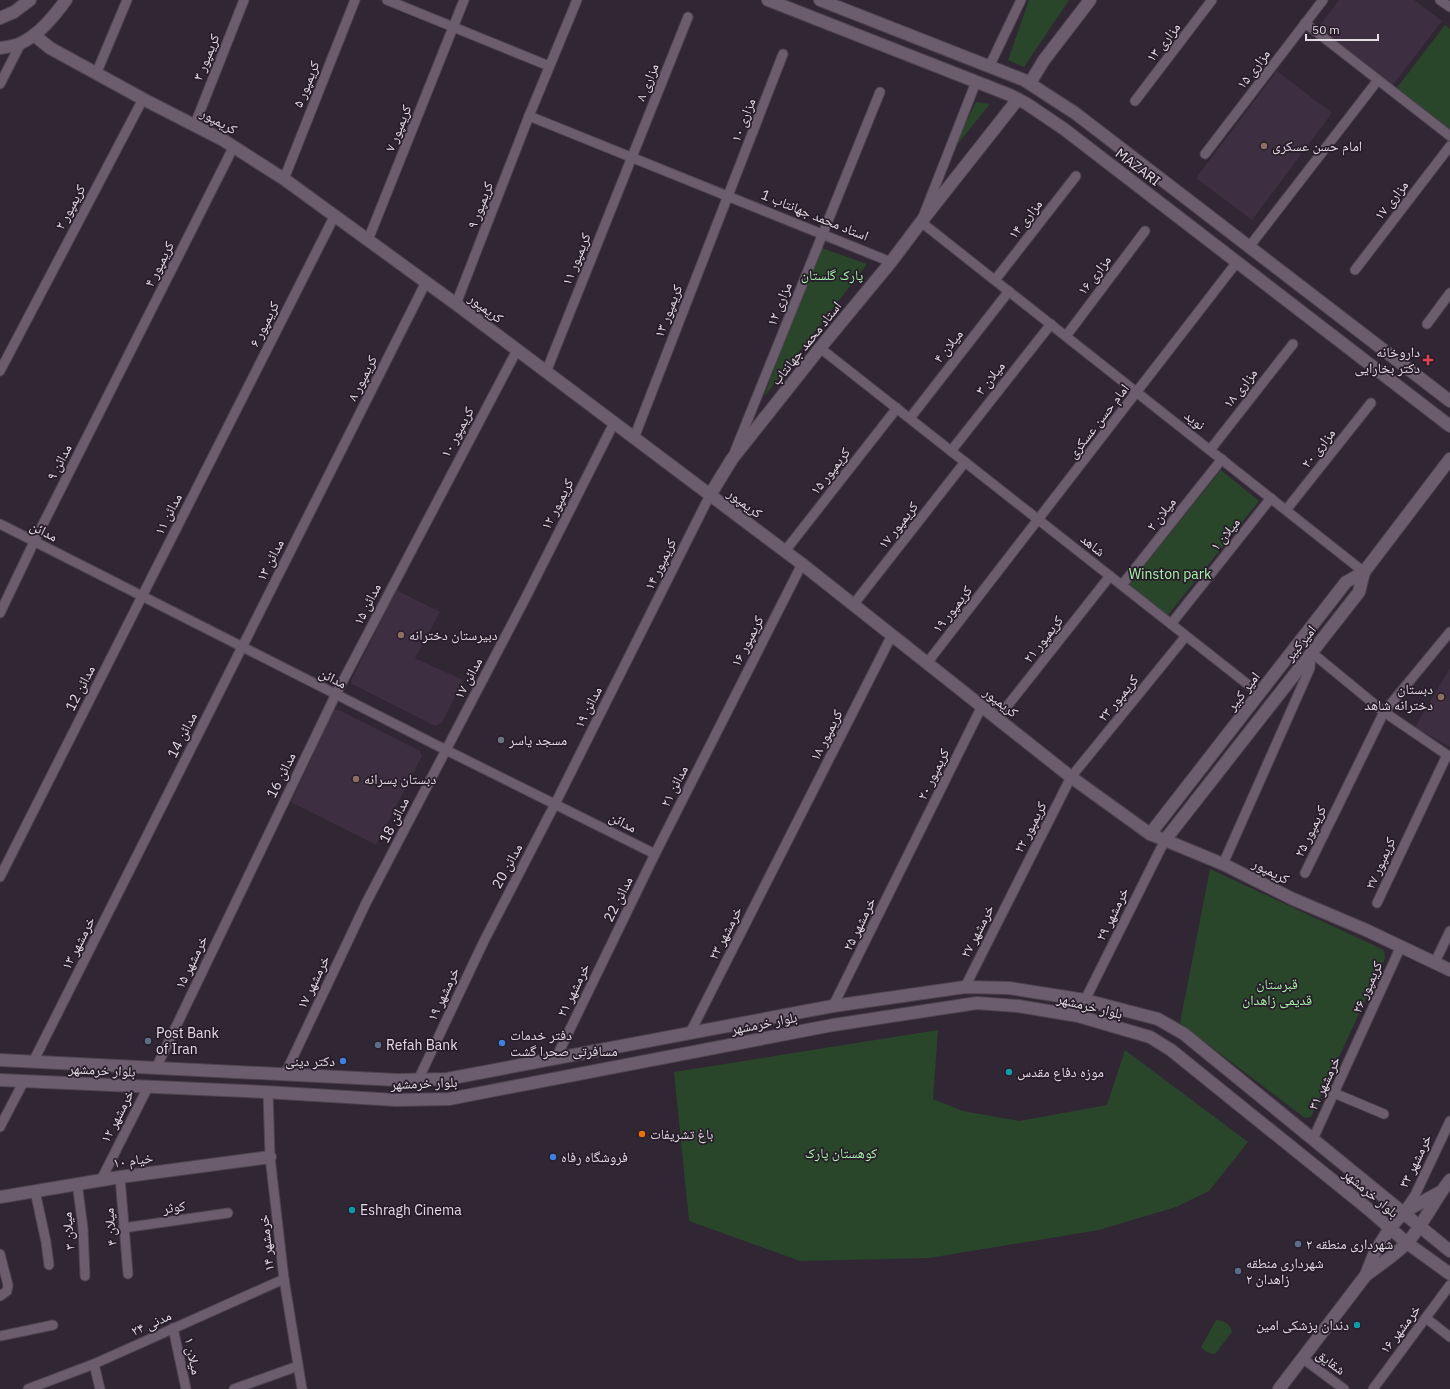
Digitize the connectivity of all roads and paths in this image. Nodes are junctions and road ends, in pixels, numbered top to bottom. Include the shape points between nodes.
1 (30, 0) edge
2 (66, 0) edge
3 (127, 0) edge
4 (244, 0) edge
5 (355, 0) edge
6 (387, 0) edge
7 (464, 0) edge
8 (577, 0) edge
9 (768, 0) edge
10 (820, 0) edge
11 (1021, 0) edge
12 (1090, 0) edge
13 (1212, 0) edge
14 (1323, 0) edge
15 (1441, 0) edge
16 (1450, 8) edge
17 (0, 18) edge
18 (688, 18) dead end
19 (1305, 23) junction
20 (453, 27) junction
21 (34, 35) junction
22 (21, 43) junction
23 (0, 48) edge
24 (783, 54) dead end
25 (550, 66) junction
26 (990, 66) junction
27 (96, 74) junction
28 (1378, 80) junction
29 (976, 82) junction
30 (1030, 83) junction
31 (0, 84) edge
32 (880, 92) dead end
33 (143, 99) junction
34 (1018, 99) junction
35 (1135, 101) dead end
36 (530, 116) junction
37 (195, 124) junction
38 (1450, 136) edge
39 (234, 146) junction
40 (1450, 146) edge
41 (1205, 154) dead end
42 (632, 156) junction
43 (1076, 176) dead end
44 (284, 179) junction
45 (1165, 182) junction
46 (728, 195) junction
47 (1153, 197) junction
48 (335, 215) junction
49 (921, 222) junction
50 (1145, 231) dead end
51 (822, 234) junction
52 (368, 240) junction
53 (1249, 247) junction
54 (891, 262) junction
55 (1237, 262) junction
56 (1355, 270) dead end
57 (995, 280) junction
58 (426, 282) junction
59 (1008, 290) junction
60 (1450, 293) edge
61 (456, 304) junction
62 (1051, 324) junction
63 (1427, 324) dead end
64 (1066, 336) junction
65 (1293, 344) dead end
66 (820, 348) junction
67 (517, 350) junction
68 (0, 371) edge
69 (546, 372) junction
70 (1137, 392) junction
71 (108, 394) joint
72 (1450, 401) edge
73 (1371, 403) dead end
74 (897, 408) junction
75 (910, 418) junction
76 (614, 423) junction
77 (1450, 426) edge
78 (634, 438) junction
79 (219, 445) joint
80 (951, 450) junction
81 (1210, 450) junction
82 (732, 459) junction
83 (1222, 459) junction
84 (1450, 459) edge
85 (965, 462) junction
86 (323, 486) joint
87 (710, 495) junction
88 (1271, 498) junction
89 (1286, 510) junction
90 (1039, 520) junction
91 (0, 524) edge
92 (422, 527) joint
93 (34, 542) junction
94 (785, 551) junction
95 (802, 564) junction
96 (999, 572) joint
97 (1364, 572) junction
98 (1110, 576) junction
99 (1122, 586) junction
100 (142, 596) junction
101 (526, 597) joint
102 (853, 605) junction
103 (0, 613) edge
104 (1171, 624) junction
105 (1450, 632) edge
106 (892, 635) junction
107 (1186, 636) junction
108 (635, 645) joint
109 (242, 646) junction
110 (1311, 652) junction
111 (928, 663) junction
112 (336, 694) junction
113 (1260, 694) junction
114 (982, 706) junction
115 (1384, 712) junction
116 (997, 719) junction
117 (717, 731) joint
118 (446, 750) junction
119 (1448, 756) edge
120 (1071, 777) junction
121 (556, 804) junction
122 (1150, 834) junction
123 (147, 836) joint
124 (1165, 840) junction
125 (785, 846) joint
126 (655, 854) junction
127 (909, 854) joint
128 (1223, 864) junction
129 (252, 867) joint
130 (1305, 873) dead end
131 (0, 877) edge
132 (1014, 889) joint
133 (366, 903) joint
134 (1377, 903) dead end
135 (1450, 931) edge
136 (484, 941) joint
137 (1401, 946) junction
138 (605, 956) joint
139 (1435, 962) junction
140 (1450, 970) edge
141 (965, 987) junction
142 (1085, 1000) junction
143 (833, 1006) junction
144 (768, 1019) junction
145 (690, 1033) junction
146 (771, 1037) junction
147 (1359, 1040) joint
148 (556, 1058) junction
149 (0, 1060) edge
150 (33, 1062) junction
151 (156, 1068) junction
152 (285, 1074) junction
153 (0, 1080) edge
154 (418, 1080) junction
155 (24, 1081) junction
156 (148, 1087) junction
157 (268, 1092) junction
158 (1334, 1093) junction
159 (1266, 1101) junction
160 (1384, 1114) dead end
161 (1253, 1116) junction
162 (1450, 1121) edge
163 (0, 1127) edge
164 (1313, 1139) junction
165 (270, 1157) junction
166 (120, 1176) junction
167 (101, 1180) junction
168 (1450, 1180) edge
169 (77, 1183) junction
170 (35, 1191) junction
171 (1440, 1192) junction
172 (0, 1197) edge
173 (1404, 1212) junction
174 (228, 1213) dead end
175 (1420, 1226) junction
176 (123, 1228) junction
177 (1390, 1228) junction
178 (1407, 1243) junction
179 (1450, 1251) edge
180 (0, 1254) edge
181 (49, 1265) dead end
182 (128, 1274) dead end
183 (1450, 1274) edge
184 (1366, 1275) junction
185 (85, 1276) dead end
186 (284, 1279) junction
187 (1450, 1285) edge
188 (3, 1294) edge
189 (1426, 1318) junction
190 (53, 1325) dead end
191 (173, 1328) junction
192 (0, 1336) edge
193 (1450, 1337) edge
194 (1302, 1358) junction
195 (94, 1364) junction
196 (298, 1366) junction
197 (28, 1389) edge
198 (100, 1389) edge
199 (186, 1389) edge
200 (234, 1389) edge
201 (302, 1389) edge
202 (1279, 1389) edge
203 (1344, 1389) edge
204 (1373, 1389) edge

1 - 17 main road via 14,12
2 - 21 main road
3 - 27 street
4 - 37 street, کریمپور ۳
5 - 44 street, کریمپور ۵
6 - 20 street
7 - 20 street, کریمپور ۷
8 - 25 street, کریمپور ۹
9 - 29 main road, MAZARI
10 - 26 main road, MAZARI
11 - 26 street
12 - 30 main road via 1044,60
13 - 35 street, مزاری ۱۳
14 - 19 street, مزاری ۱۵
15 - 16 street
18 - 42 street, مزاری ۸
19 - 28 street
19 - 41 street, مزاری ۱۵
20 - 25 street
20 - 52 street, کریمپور ۷
21 - 22 main road
21 - 27 main road, کریمپور via 50,48
22 - 23 main road
22 - 31 street
24 - 46 street, مزاری ۱۰
25 - 36 street, کریمپور ۹
26 - 30 main road, MAZARI
27 - 33 main road, کریمپور
28 - 38 street
28 - 53 street
29 - 34 main road, MAZARI
29 - 49 street
30 - 45 main road, MAZARI via 1075,113
32 - 51 street, مزاری ۱۲
33 - 37 main road, کریمپور
33 - 68 street, کریمپور ۲
34 - 47 main road, MAZARI via 1064,129
34 - 49 main road, استاد محمد جهانتاب
36 - 42 street, استاد محمد جهانتاب 1
36 - 61 street, کریمپور ۹
37 - 39 main road, کریمپور
39 - 44 main road, کریمپور
39 - 71 street, کریمپور ۴
40 - 56 street, مزاری ۱۷
42 - 46 street, استاد محمد جهانتاب 1
42 - 69 street, کریمپور ۱۱
43 - 57 street, مزاری ۱۴
44 - 48 main road, کریمپور
45 - 47 main road
45 - 53 main road, MAZARI
46 - 51 street, استاد محمد جهانتاب 1
46 - 78 street, کریمپور ۱۳
47 - 55 main road, MAZARI
48 - 52 main road, کریمپور
48 - 79 street, کریمپور ۶
49 - 54 main road, استاد محمد جهانتاب
49 - 57 street, نوید
50 - 64 street, مزاری ۱۶
51 - 54 street, استاد محمد جهانتاب 1
51 - 82 street, مزاری ۱۲
52 - 58 main road, کریمپور
53 - 72 main road, MAZARI
54 - 66 main road, استاد محمد جهانتاب
55 - 70 street, امام حسن عسکری
55 - 77 main road, MAZARI
57 - 59 street, نوید
58 - 61 main road, کریمپور
58 - 86 street, کریمپور ۸
59 - 62 street, نوید
59 - 75 street, میلان ۴
60 - 63 street
61 - 67 main road, کریمپور
62 - 64 street, نوید
62 - 80 street, میلان ۳
64 - 70 street, نوید
65 - 81 street, مزاری ۱۸
66 - 74 street, شاهد
66 - 82 main road, استاد محمد جهانتاب
67 - 69 main road, کریمپور
67 - 92 street, کریمپور ۱۰
69 - 76 main road, کریمپور
70 - 81 street, نوید
70 - 90 street, امام حسن عسکری
71 - 93 street, مدائن ۹
73 - 89 street, مزاری ۲۰
74 - 75 street, شاهد
74 - 94 street, کریمپور ۱۵
75 - 80 street, شاهد
76 - 78 main road, کریمپور
76 - 101 street, کریمپور ۱۲
78 - 87 main road, کریمپور
79 - 100 street, مدائن ۱۱
80 - 85 street, شاهد
81 - 83 street, نوید
82 - 87 main road, استاد محمد جهانتاب
83 - 88 street, نوید
83 - 99 street, میلان ۲
84 - 97 main road, امیرکبیر
85 - 90 street, شاهد
85 - 102 street, کریمپور ۱۷
86 - 109 street, مدائن ۱۳
87 - 94 main road, کریمپور
87 - 108 street, کریمپور ۱۴
88 - 89 street, نوید
88 - 104 street, میلان ۱
89 - 97 street, نوید
90 - 96 street, امام حسن عسکری
90 - 98 street, شاهد
91 - 93 street, مدائن
92 - 112 street, مدائن ۱۵
93 - 100 street, مدائن
93 - 103 street, مدائن ۹
94 - 95 main road, کریمپور
95 - 102 main road, کریمپور
95 - 117 street, کریمپور ۱۶
96 - 111 street, کریمپور ۱۹
97 - 110 main road, امیرکبیر via 1359,592
97 - 113 main road, امیر کبیر via 1346,582
98 - 99 street, شاهد
98 - 116 street, کریمپور ۲۱
99 - 104 street, شاهد
100 - 109 street, مدائن
100 - 131 street, مدائن 12
101 - 118 street, مدائن ۱۷
102 - 106 main road, کریمپور
104 - 107 street, شاهد
105 - 115 street, کریمپور ۲۵
106 - 111 main road, کریمپور
106 - 125 street, کریمپور ۱۸
107 - 113 street, شاهد
107 - 120 street, کریمپور ۲۳
108 - 121 street, مدائن ۱۹
109 - 112 street, مدائن
109 - 123 street, مدائن 14
110 - 115 street
110 - 124 main road, امیرکبیر
110 - 128 street via 1310,668
111 - 114 main road, کریمپور
112 - 118 street, مدائن
112 - 129 street, مدائن 16
113 - 122 main road, امیر کبیر
114 - 116 main road, کریمپور
114 - 127 street, کریمپور ۲۰
115 - 119 street
115 - 130 street, کریمپور ۲۵
116 - 120 main road, کریمپور
117 - 126 street, مدائن ۲۱
118 - 121 street, مدائن
118 - 133 street, مدائن 18
119 - 134 street, کریمپور ۲۷
120 - 122 main road, کریمپور
120 - 132 street, کریمپور ۲۲
121 - 126 street, مدائن
121 - 136 street, مدائن 20
122 - 124 main road, کریمپور
123 - 150 street, خرمشهر ۱۳
124 - 128 main road, کریمپور
124 - 142 street, خرمشهر ۲۹
125 - 145 street, خرمشهر ۲۳
126 - 138 street, مدائن 22
127 - 143 street, خرمشهر ۲۵
128 - 137 main road, کریمپور via 1293,899
129 - 151 street, خرمشهر ۱۵
132 - 141 street, خرمشهر ۲۷
133 - 152 street, خرمشهر ۱۷
135 - 139 street
136 - 154 street, خرمشهر ۱۹
137 - 139 main road, کریمپور
137 - 147 street, کریمپور ۲۶
138 - 148 street, خرمشهر ۲۱
139 - 140 main road, کریمپور
141 - 142 main road, بلوار خرمشهر via 1009,988
141 - 143 main road, بلوار خرمشهر
142 - 159 main road, بلوار خرمشهر via 1158,1018 1184,1034
143 - 144 main road, بلوار خرمشهر
144 - 145 main road, بلوار خرمشهر
144 - 146 main road
145 - 148 main road, بلوار خرمشهر
146 - 157 main road, بلوار خرمشهر via 449,1099 396,1100
146 - 161 main road, بلوار خرمشهر via 976,1003 1018,1006 1078,1016 1150,1037 1172,1050
147 - 158 street, خرمشهر ۳۱
148 - 154 main road, بلوار خرمشهر via 447,1079
149 - 150 main road, بلوار خرمشهر
150 - 151 main road, بلوار خرمشهر
151 - 152 main road, بلوار خرمشهر
152 - 154 main road, بلوار خرمشهر
153 - 155 main road, بلوار خرمشهر
155 - 156 main road, بلوار خرمشهر
155 - 163 street
156 - 157 main road, بلوار خرمشهر
156 - 167 street, خرمشهر ۱۲
157 - 165 street, خرمشهر ۱۴
158 - 160 street
158 - 164 street, خرمشهر ۳۱
159 - 161 main road
159 - 164 main road, بلوار خرمشهر
161 - 177 main road, بلوار خرمشهر
162 - 173 street, خرمشهر ۳۳ via 1415,1195
164 - 173 main road, بلوار خرمشهر
165 - 166 main road, خیام ۱۰
165 - 186 street, خرمشهر ۱۴
166 - 167 main road, خیام ۱۰
166 - 176 street, میلان ۴
167 - 169 main road, خیام ۱۰
168 - 171 main road
169 - 170 main road, خیام ۱۰
169 - 185 street, میلان ۳ via 83,1228
170 - 172 main road, خیام ۱۰
170 - 181 street
171 - 173 main road
171 - 175 main road
173 - 175 main road, بلوار خرمشهر
173 - 177 main road
174 - 176 street, کوثر
175 - 178 main road
175 - 179 main road, بلوار خرمشهر
176 - 182 street, میلان ۴
177 - 178 main road, بلوار خرمشهر
177 - 184 main road via 1375,1252
178 - 183 main road, بلوار خرمشهر
178 - 184 main road
180 - 188 street via 8,1285
184 - 194 main road
186 - 191 street, مدنی ۲۴
186 - 196 street, خرمشهر ۱۴
187 - 189 street, خرمشهر ۱۶
189 - 193 street
189 - 204 street, خرمشهر ۱۶
190 - 192 street
191 - 195 street, مدنی ۲۴
191 - 199 street, میلان ۱
194 - 202 main road
194 - 203 street, شقایق
195 - 197 street, مدنی ۲۴
195 - 198 street
196 - 200 street
196 - 201 street, خرمشهر ۱۴

